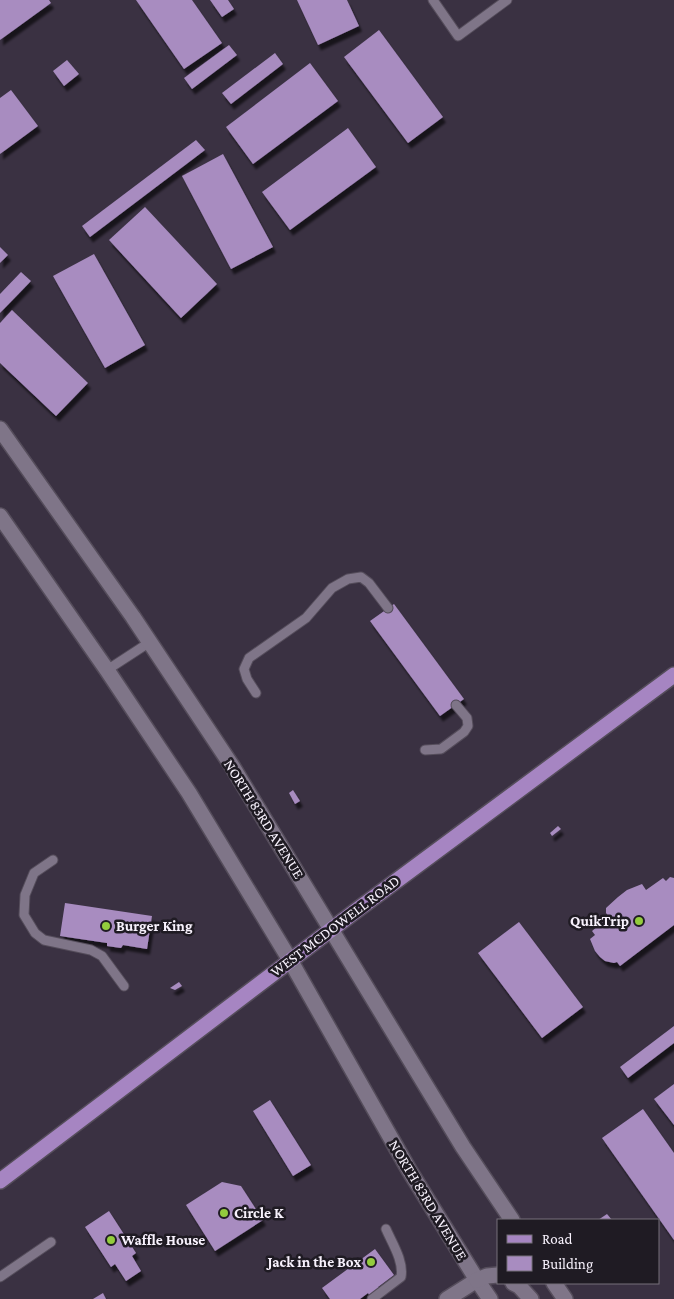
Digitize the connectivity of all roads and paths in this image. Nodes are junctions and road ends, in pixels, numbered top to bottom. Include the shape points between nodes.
1 (433, 0) edge
2 (506, 0) edge
3 (0, 429) edge
4 (0, 516) edge
5 (388, 608) dead end
6 (150, 642) junction
7 (107, 670) junction
8 (674, 675) edge
9 (256, 693) dead end
10 (456, 705) dead end
11 (425, 750) dead end
12 (53, 860) dead end
13 (332, 929) junction
14 (290, 960) junction
15 (124, 986) dead end
16 (0, 1181) edge
17 (511, 1219) edge
18 (386, 1229) dead end
19 (51, 1242) dead end
20 (497, 1275) edge
21 (0, 1277) edge
22 (476, 1280) junction
23 (515, 1284) edge
24 (555, 1284) edge
25 (372, 1299) edge
26 (446, 1299) edge
27 (489, 1299) edge
28 (531, 1299) edge
29 (565, 1299) edge

1 - 2 lane via 458,36
3 - 6 main road, NORTH 83RD AVENUE
4 - 7 main road, NORTH 83RD AVENUE
5 - 9 lane via 361,577 348,579 332,588 306,618 249,658 244,669
6 - 7 lane
6 - 13 main road, NORTH 83RD AVENUE via 232,766
7 - 14 main road, NORTH 83RD AVENUE via 173,766
8 - 13 main road, WEST MCDOWELL ROAD
10 - 11 lane via 467,718 468,726 464,732 441,749
12 - 15 lane via 34,873 25,895 24,915 34,933 44,940 91,950 102,956
13 - 14 main road, WEST MCDOWELL ROAD
13 - 17 main road, NORTH 83RD AVENUE via 463,1147
14 - 16 main road, WEST MCDOWELL ROAD
14 - 22 main road, NORTH 83RD AVENUE via 409,1170
18 - 25 lane via 399,1260 401,1277
19 - 21 lane
20 - 22 main road
22 - 26 main road
22 - 27 main road, NORTH 83RD AVENUE
23 - 28 main road
24 - 29 main road

